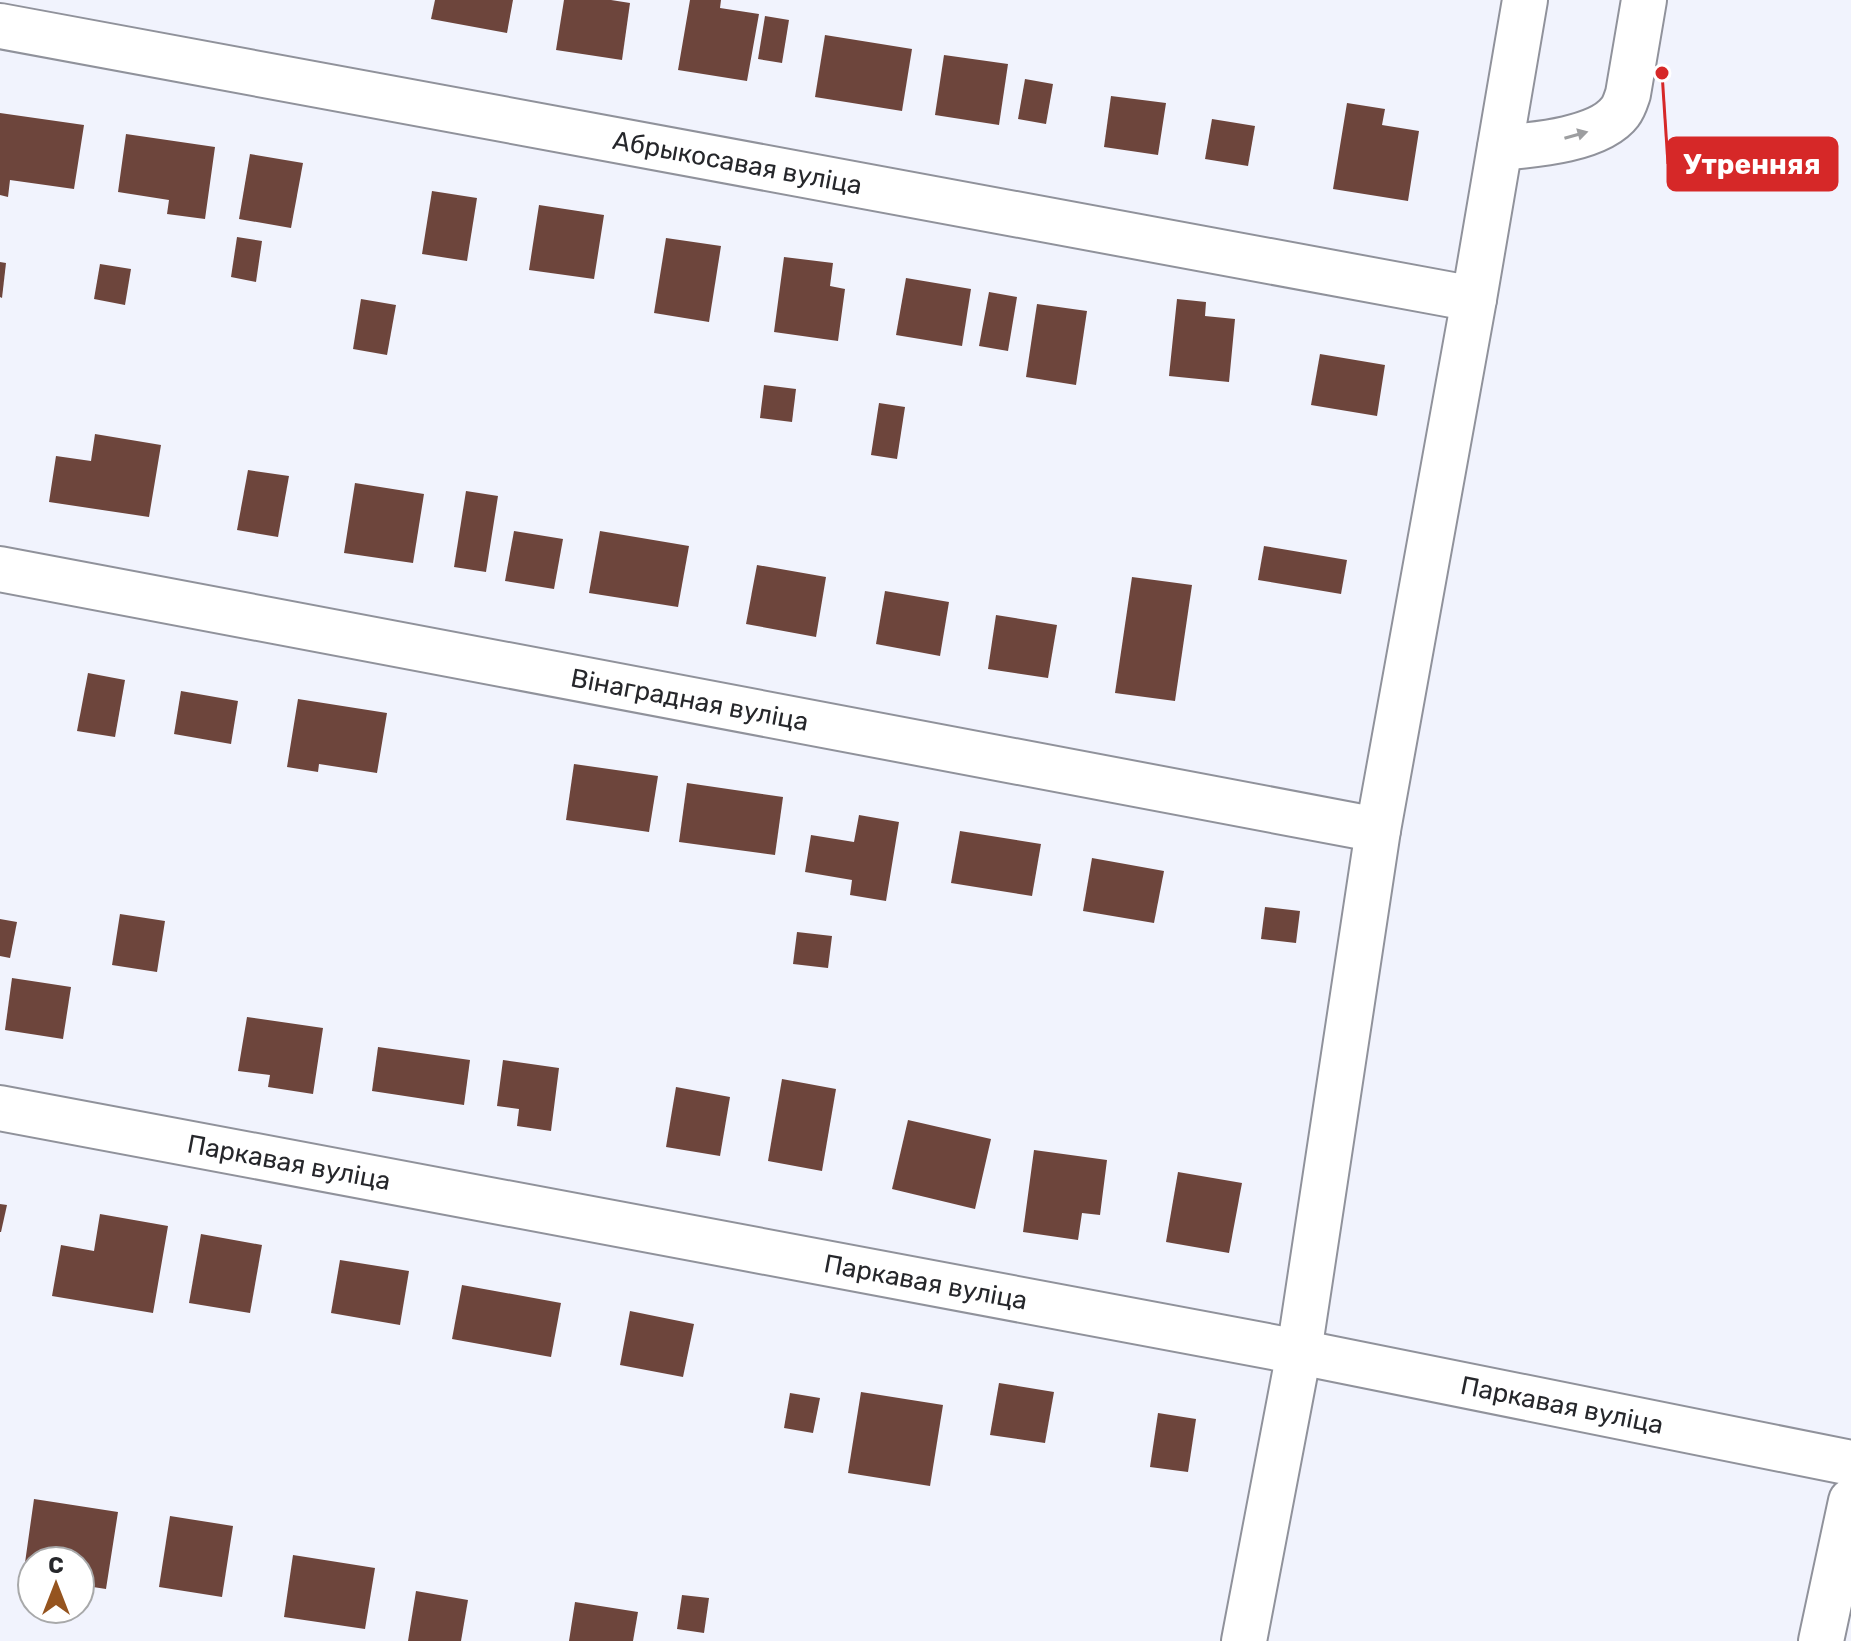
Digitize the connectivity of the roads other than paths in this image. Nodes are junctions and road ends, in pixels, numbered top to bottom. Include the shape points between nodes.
1 (1525, 0) edge
2 (1644, 0) edge
3 (0, 26) edge
4 (1500, 148) junction
5 (1474, 299) junction
6 (0, 569) edge
7 (1378, 830) junction
8 (0, 1108) edge
9 (1299, 1352) junction
10 (1851, 1463) edge
11 (1851, 1501) edge
12 (1244, 1641) edge
13 (1821, 1641) edge

1 - 4 street
4 -> 2 street via 1574,137 1617,116 1628,94
3 - 5 street, Абрыкосавая вуліца
4 - 5 street
5 - 7 street
6 - 7 street, Вінаградная вуліца
7 - 9 street
8 - 9 street, Паркавая вуліца
9 - 10 street, Паркавая вуліца
9 - 12 street
11 - 13 street

